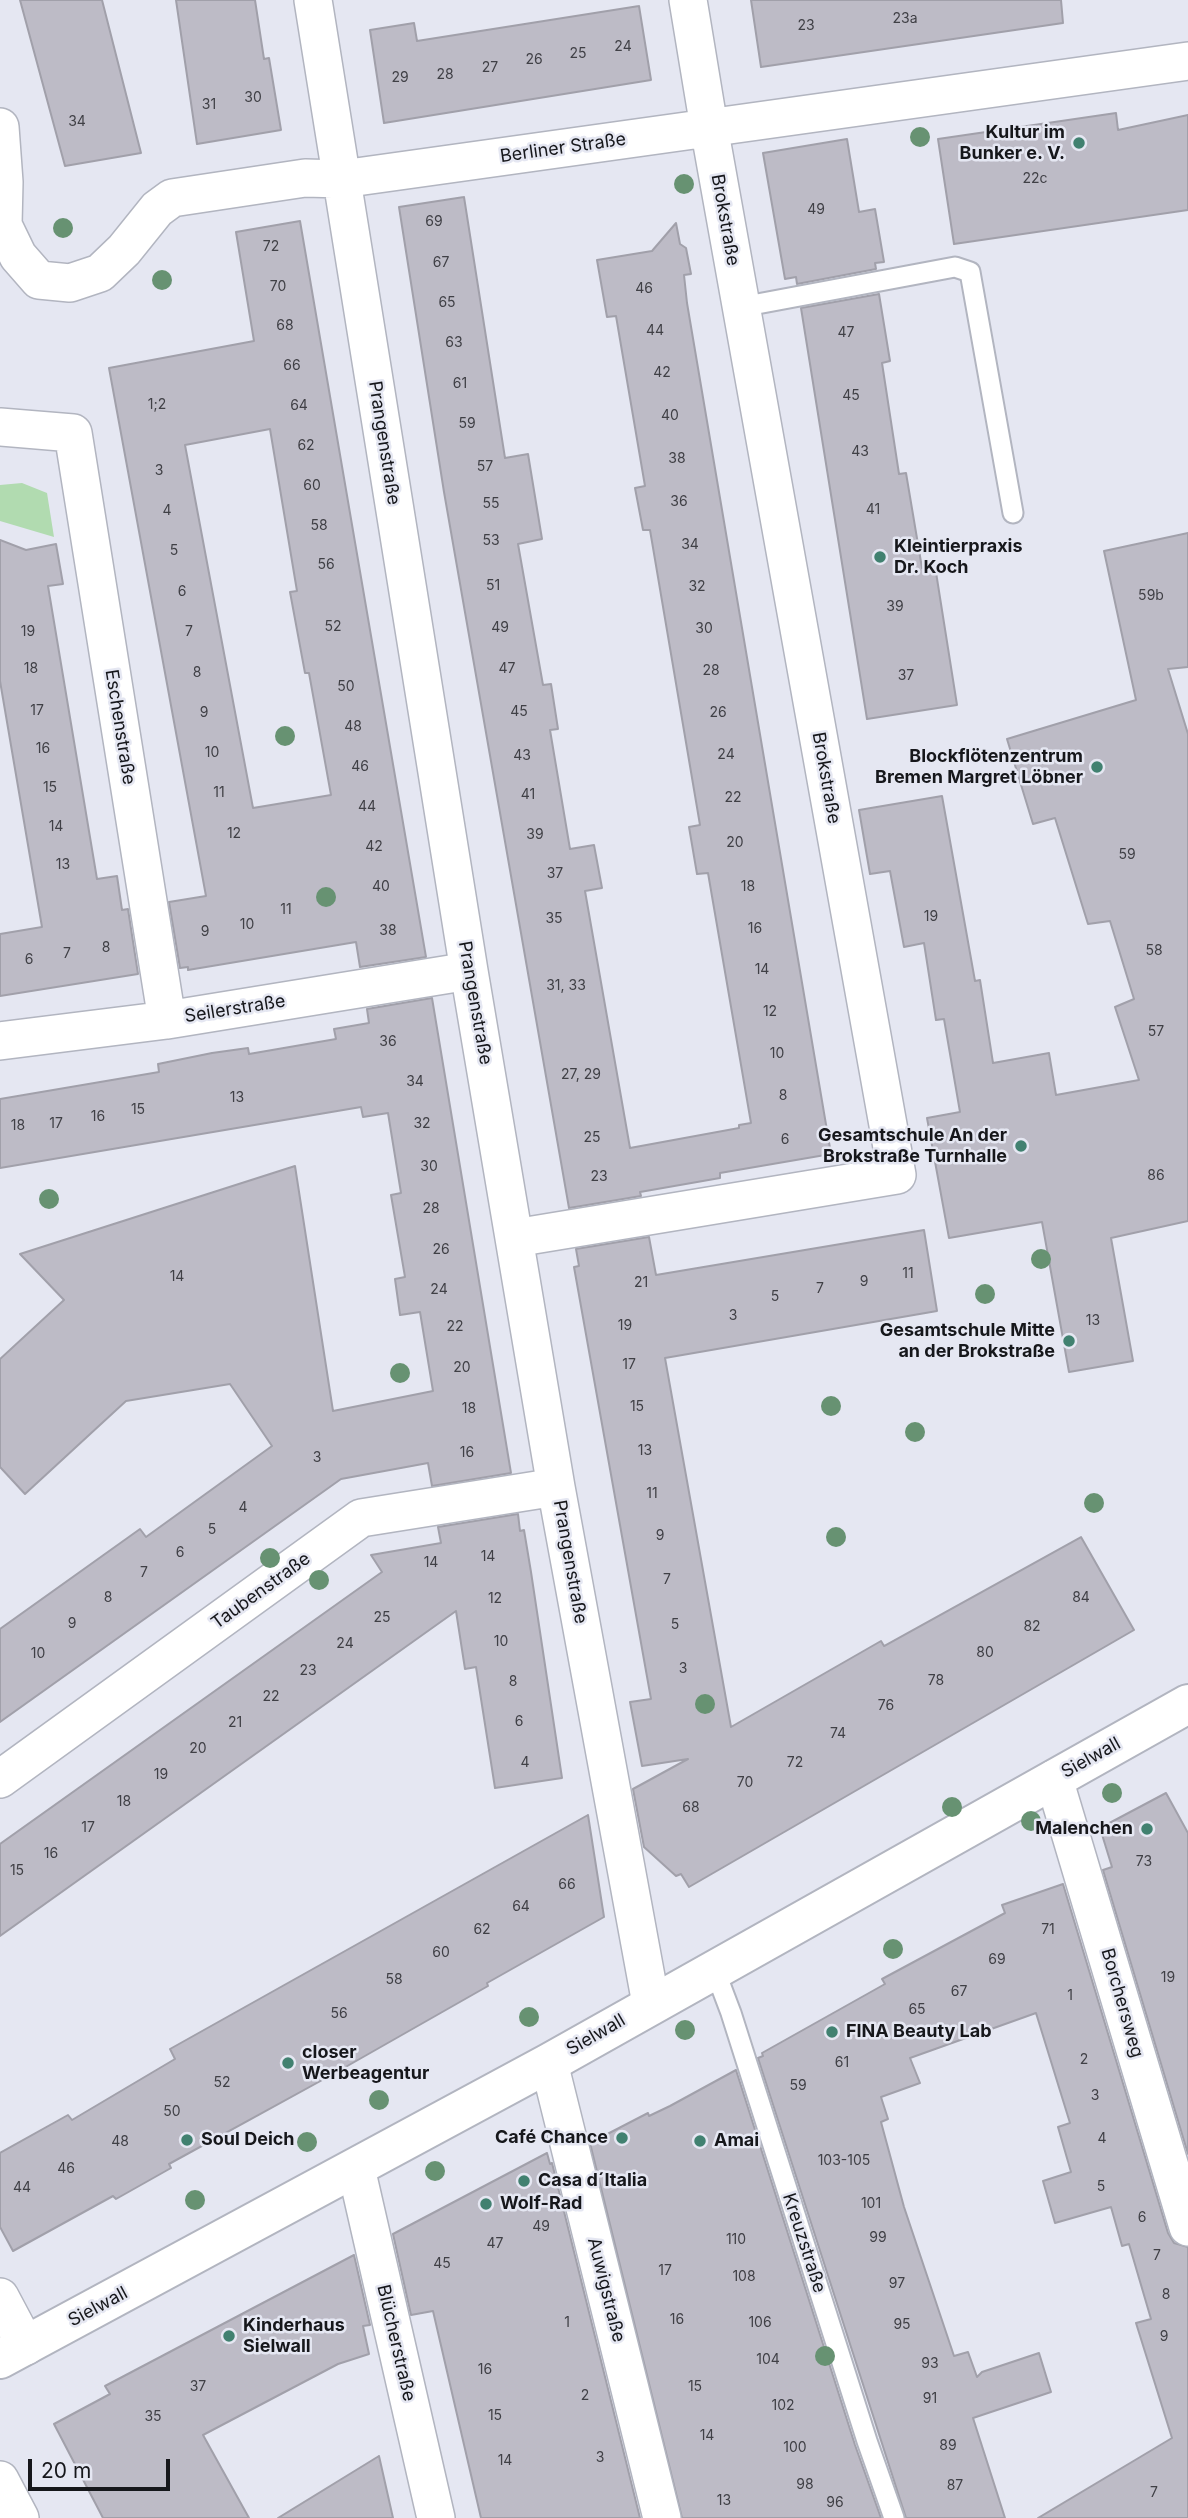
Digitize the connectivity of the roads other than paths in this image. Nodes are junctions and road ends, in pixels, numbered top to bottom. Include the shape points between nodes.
1 (313, 0) edge
2 (688, 0) edge
3 (1188, 61) edge
4 (0, 127) edge
5 (709, 127) junction
6 (342, 179) junction
7 (2, 225) edge
8 (741, 307) junction
9 (0, 427) edge
10 (1013, 513) dead end
11 (469, 971) junction
12 (167, 1020) junction
13 (0, 1041) edge
14 (515, 1238) junction
15 (556, 1487) junction
16 (1188, 1704) edge
17 (0, 1779) edge
18 (1054, 1779) junction
19 (714, 1968) junction
20 (651, 2004) junction
21 (549, 2063) junction
22 (356, 2168) junction
23 (1188, 2227) edge
24 (0, 2297) edge
25 (13, 2352) edge
26 (0, 2480) edge
27 (20, 2518) edge
28 (436, 2518) edge
29 (662, 2518) edge
30 (894, 2518) edge

1 - 6 street, Prangenstraße
2 - 5 street, Brokstraße
3 - 5 street, Berliner Straße
4 - 7 street
5 - 6 street, Berliner Straße
5 - 8 street, Brokstraße
6 - 7 street, Berliner Straße via 305,178 172,198 100,273 70,284 39,280 18,256
6 - 11 street, Prangenstraße
8 - 10 lane via 955,267 970,272
8 - 14 street, Brokstraße via 897,1175
9 - 12 street, Eschenstraße via 73,433
11 - 12 street, Seilerstraße
11 - 14 street, Prangenstraße
12 - 13 street, Seilerstraße
14 - 15 street, Prangenstraße
15 - 17 street, Taubenstraße via 361,1518
15 - 20 street, Prangenstraße
16 - 18 street, Sielwall
18 - 19 street, Sielwall
18 - 23 street, Borchersweg
19 - 20 street, Sielwall
19 - 30 lane, Kreuzstraße
20 - 21 street, Sielwall
21 - 22 street, Sielwall
21 - 29 street, Auwigstraße
22 - 25 street, Sielwall
22 - 28 street, Blücherstraße
24 - 25 street
26 - 27 street

